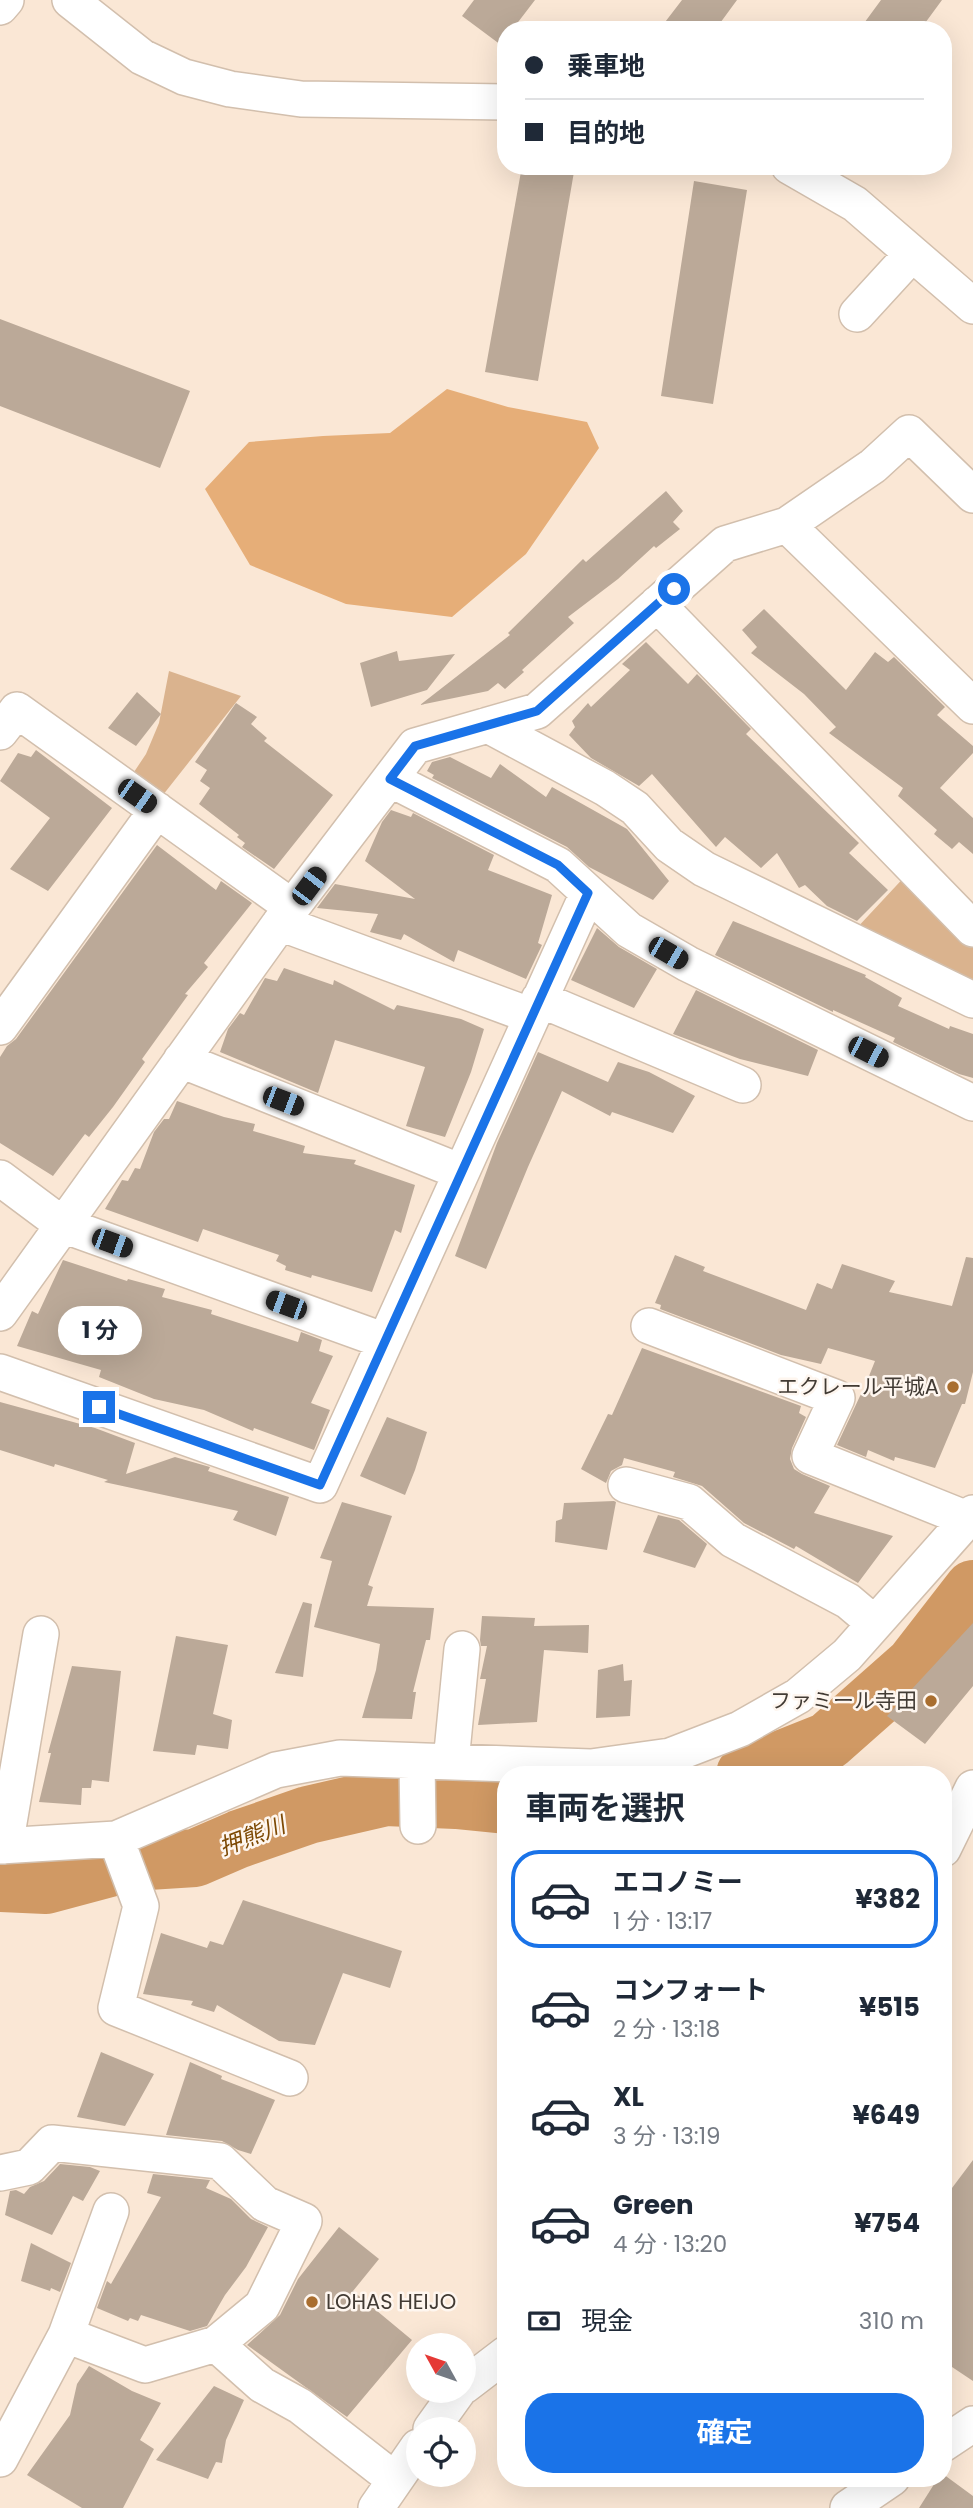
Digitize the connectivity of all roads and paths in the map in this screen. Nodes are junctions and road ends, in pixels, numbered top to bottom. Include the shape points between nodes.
1 (6, 0) edge
2 (70, 0) edge
3 (0, 7) edge
4 (497, 102) edge
5 (805, 175) edge
6 (912, 254) junction
7 (973, 306) edge
8 (857, 314) dead end
9 (973, 495) edge
10 (787, 524) junction
11 (657, 604) junction
12 (973, 706) edge
13 (488, 725) junction
14 (0, 732) edge
15 (390, 779) junction
16 (157, 810) junction
17 (588, 893) junction
18 (286, 915) junction
19 (973, 929) edge
20 (973, 1000) edge
21 (535, 1007) junction
22 (0, 1027) edge
23 (181, 1060) junction
24 (743, 1085) dead end
25 (973, 1102) edge
26 (461, 1172) junction
27 (0, 1178) edge
28 (62, 1225) junction
29 (0, 1313) edge
30 (649, 1326) dead end
31 (385, 1341) junction
32 (0, 1372) edge
33 (626, 1485) dead end
34 (970, 1516) edge
35 (874, 1623) junction
36 (41, 1634) dead end
37 (462, 1649) dead end
38 (434, 1762) junction
39 (560, 1766) edge
40 (598, 1766) edge
41 (973, 1788) edge
42 (418, 1826) dead end
43 (952, 1831) edge
44 (116, 1839) junction
45 (2, 1846) edge
46 (290, 2078) dead end
47 (0, 2173) edge
48 (111, 2211) dead end
49 (66, 2335) junction
50 (216, 2344) junction
51 (497, 2361) edge
52 (476, 2377) edge
53 (973, 2424) edge
54 (952, 2438) edge
55 (0, 2459) edge
56 (406, 2467) edge
57 (879, 2487) edge
58 (387, 2499) edge
59 (848, 2508) edge

1 - 3 street
2 - 4 street via 142,57 184,76 230,89 301,99
5 - 6 street via 855,204
6 - 7 street
6 - 8 street
9 - 10 street via 909,433 873,466
10 - 11 street via 725,544
10 - 12 street
11 - 13 street via 537,711
11 - 19 street
13 - 15 street via 415,746
13 - 20 street via 635,808 669,845 704,869
14 - 16 street via 16,710
15 - 17 street via 558,865
15 - 18 street
16 - 18 street
16 - 22 street
17 - 21 street
17 - 25 street via 629,930 688,964
18 - 21 street
18 - 23 street
21 - 24 street
21 - 26 street
23 - 26 street
23 - 28 street
26 - 31 street
27 - 28 street
28 - 29 street
28 - 31 street
30 - 34 street via 837,1398 810,1456
31 - 32 street via 320,1485
33 - 35 street via 689,1502 733,1540 848,1601
34 - 35 street
35 - 40 street via 847,1655 798,1696 740,1729 670,1756
36 - 45 street
37 - 38 street
38 - 39 street
38 - 42 street
38 - 44 street via 340,1758 276,1770
41 - 43 street
44 - 45 street
44 - 46 street via 141,1906 116,2008
47 - 50 street via 29,2167 51,2143 220,2161 265,2204 304,2221 262,2306
48 - 49 street
49 - 50 street via 145,2365
49 - 55 street
50 - 58 street via 262,2385 300,2406
51 - 52 street
53 - 54 street
56 - 58 street
57 - 59 street

